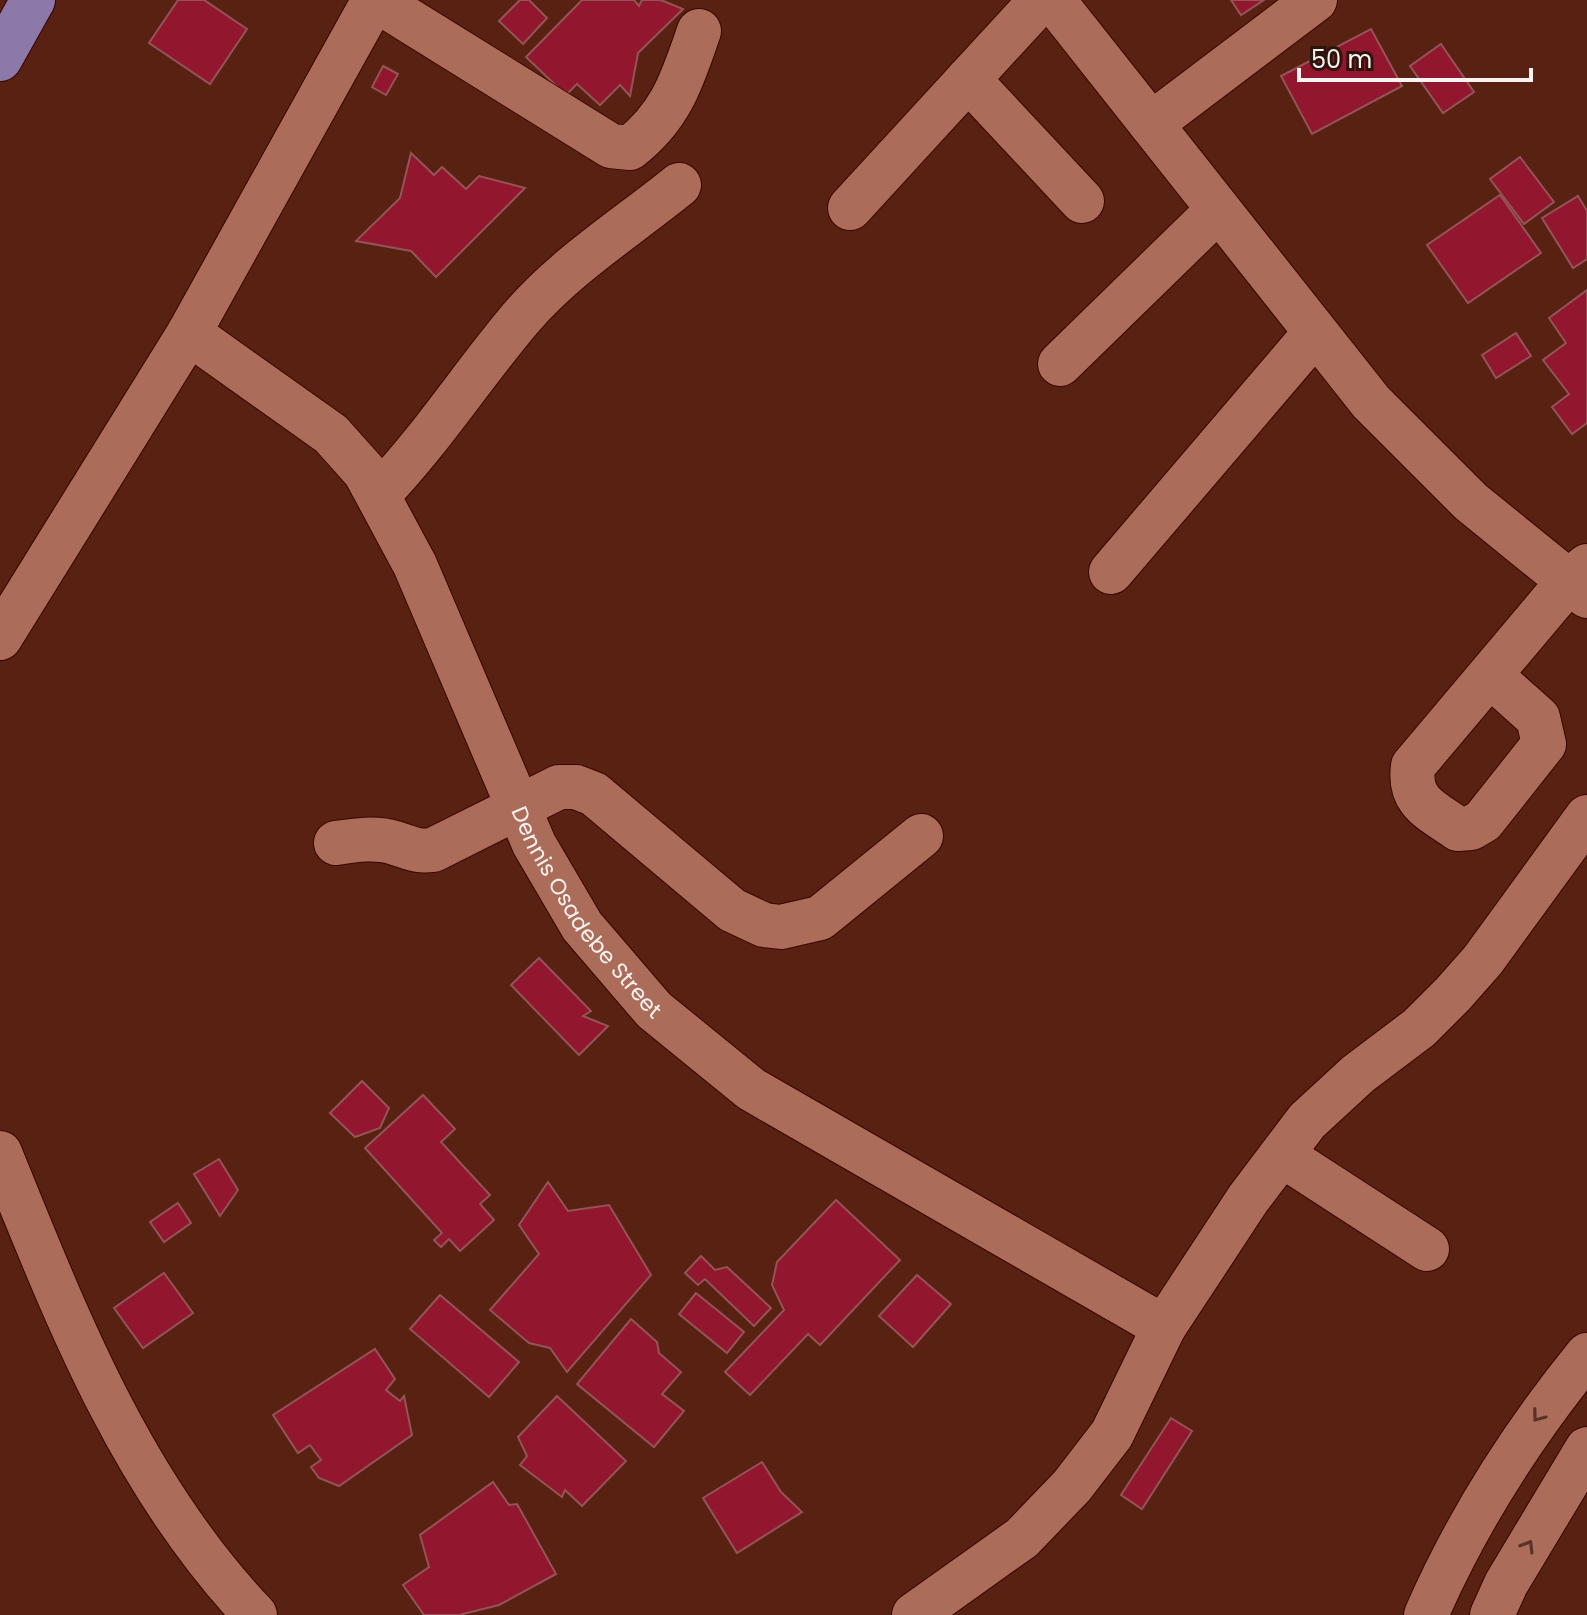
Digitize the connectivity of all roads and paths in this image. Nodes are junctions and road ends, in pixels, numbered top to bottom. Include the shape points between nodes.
1 (33, 0) edge
2 (375, 0) edge
3 (1041, 0) edge
4 (1053, 0) edge
5 (1315, 0) edge
6 (699, 31) dead end
7 (0, 59) edge
8 (968, 79) junction
9 (1151, 124) junction
10 (679, 185) dead end
11 (1082, 201) dead end
12 (850, 208) dead end
13 (1218, 210) junction
14 (189, 333) junction
15 (1315, 333) junction
16 (1060, 364) dead end
17 (378, 495) junction
18 (1111, 572) dead end
19 (1581, 581) edge
20 (0, 638) edge
21 (1490, 675) dead end
22 (520, 809) junction
23 (1587, 817) edge
24 (921, 836) dead end
25 (336, 843) dead end
26 (0, 1153) edge
27 (1282, 1155) junction
28 (1427, 1249) dead end
29 (1164, 1327) junction
30 (1587, 1355) edge
31 (1587, 1449) edge
32 (255, 1615) edge
33 (914, 1615) edge
34 (1426, 1615) edge
35 (1492, 1615) edge

1 - 7 main road
2 - 6 street via 611,146 630,148 676,98
2 - 14 street
3 - 8 street
4 - 9 street
5 - 9 street
8 - 11 street
8 - 12 street
9 - 13 street
10 - 17 street via 520,318 417,454
13 - 15 street
13 - 16 street
14 - 17 street, Dennis Osadebe Street via 331,434
14 - 20 street
15 - 18 street
15 - 19 street via 1371,402 1471,502
17 - 22 street, Dennis Osadebe Street via 415,565
19 - 21 street
22 - 24 street via 559,787 594,794 732,910 781,927 820,918
22 - 25 street via 433,850 415,853 394,842 363,838
22 - 29 street, Dennis Osadebe Street via 534,844 582,926 654,1010 739,1079
23 - 27 street via 1453,994 1307,1121
26 - 32 street via 67,1317 130,1448 216,1573
27 - 28 street
27 - 29 street
29 - 33 street via 1112,1434 1072,1486 1022,1538
30 -> 34 street via 1533,1421 1451,1557
35 -> 31 street

